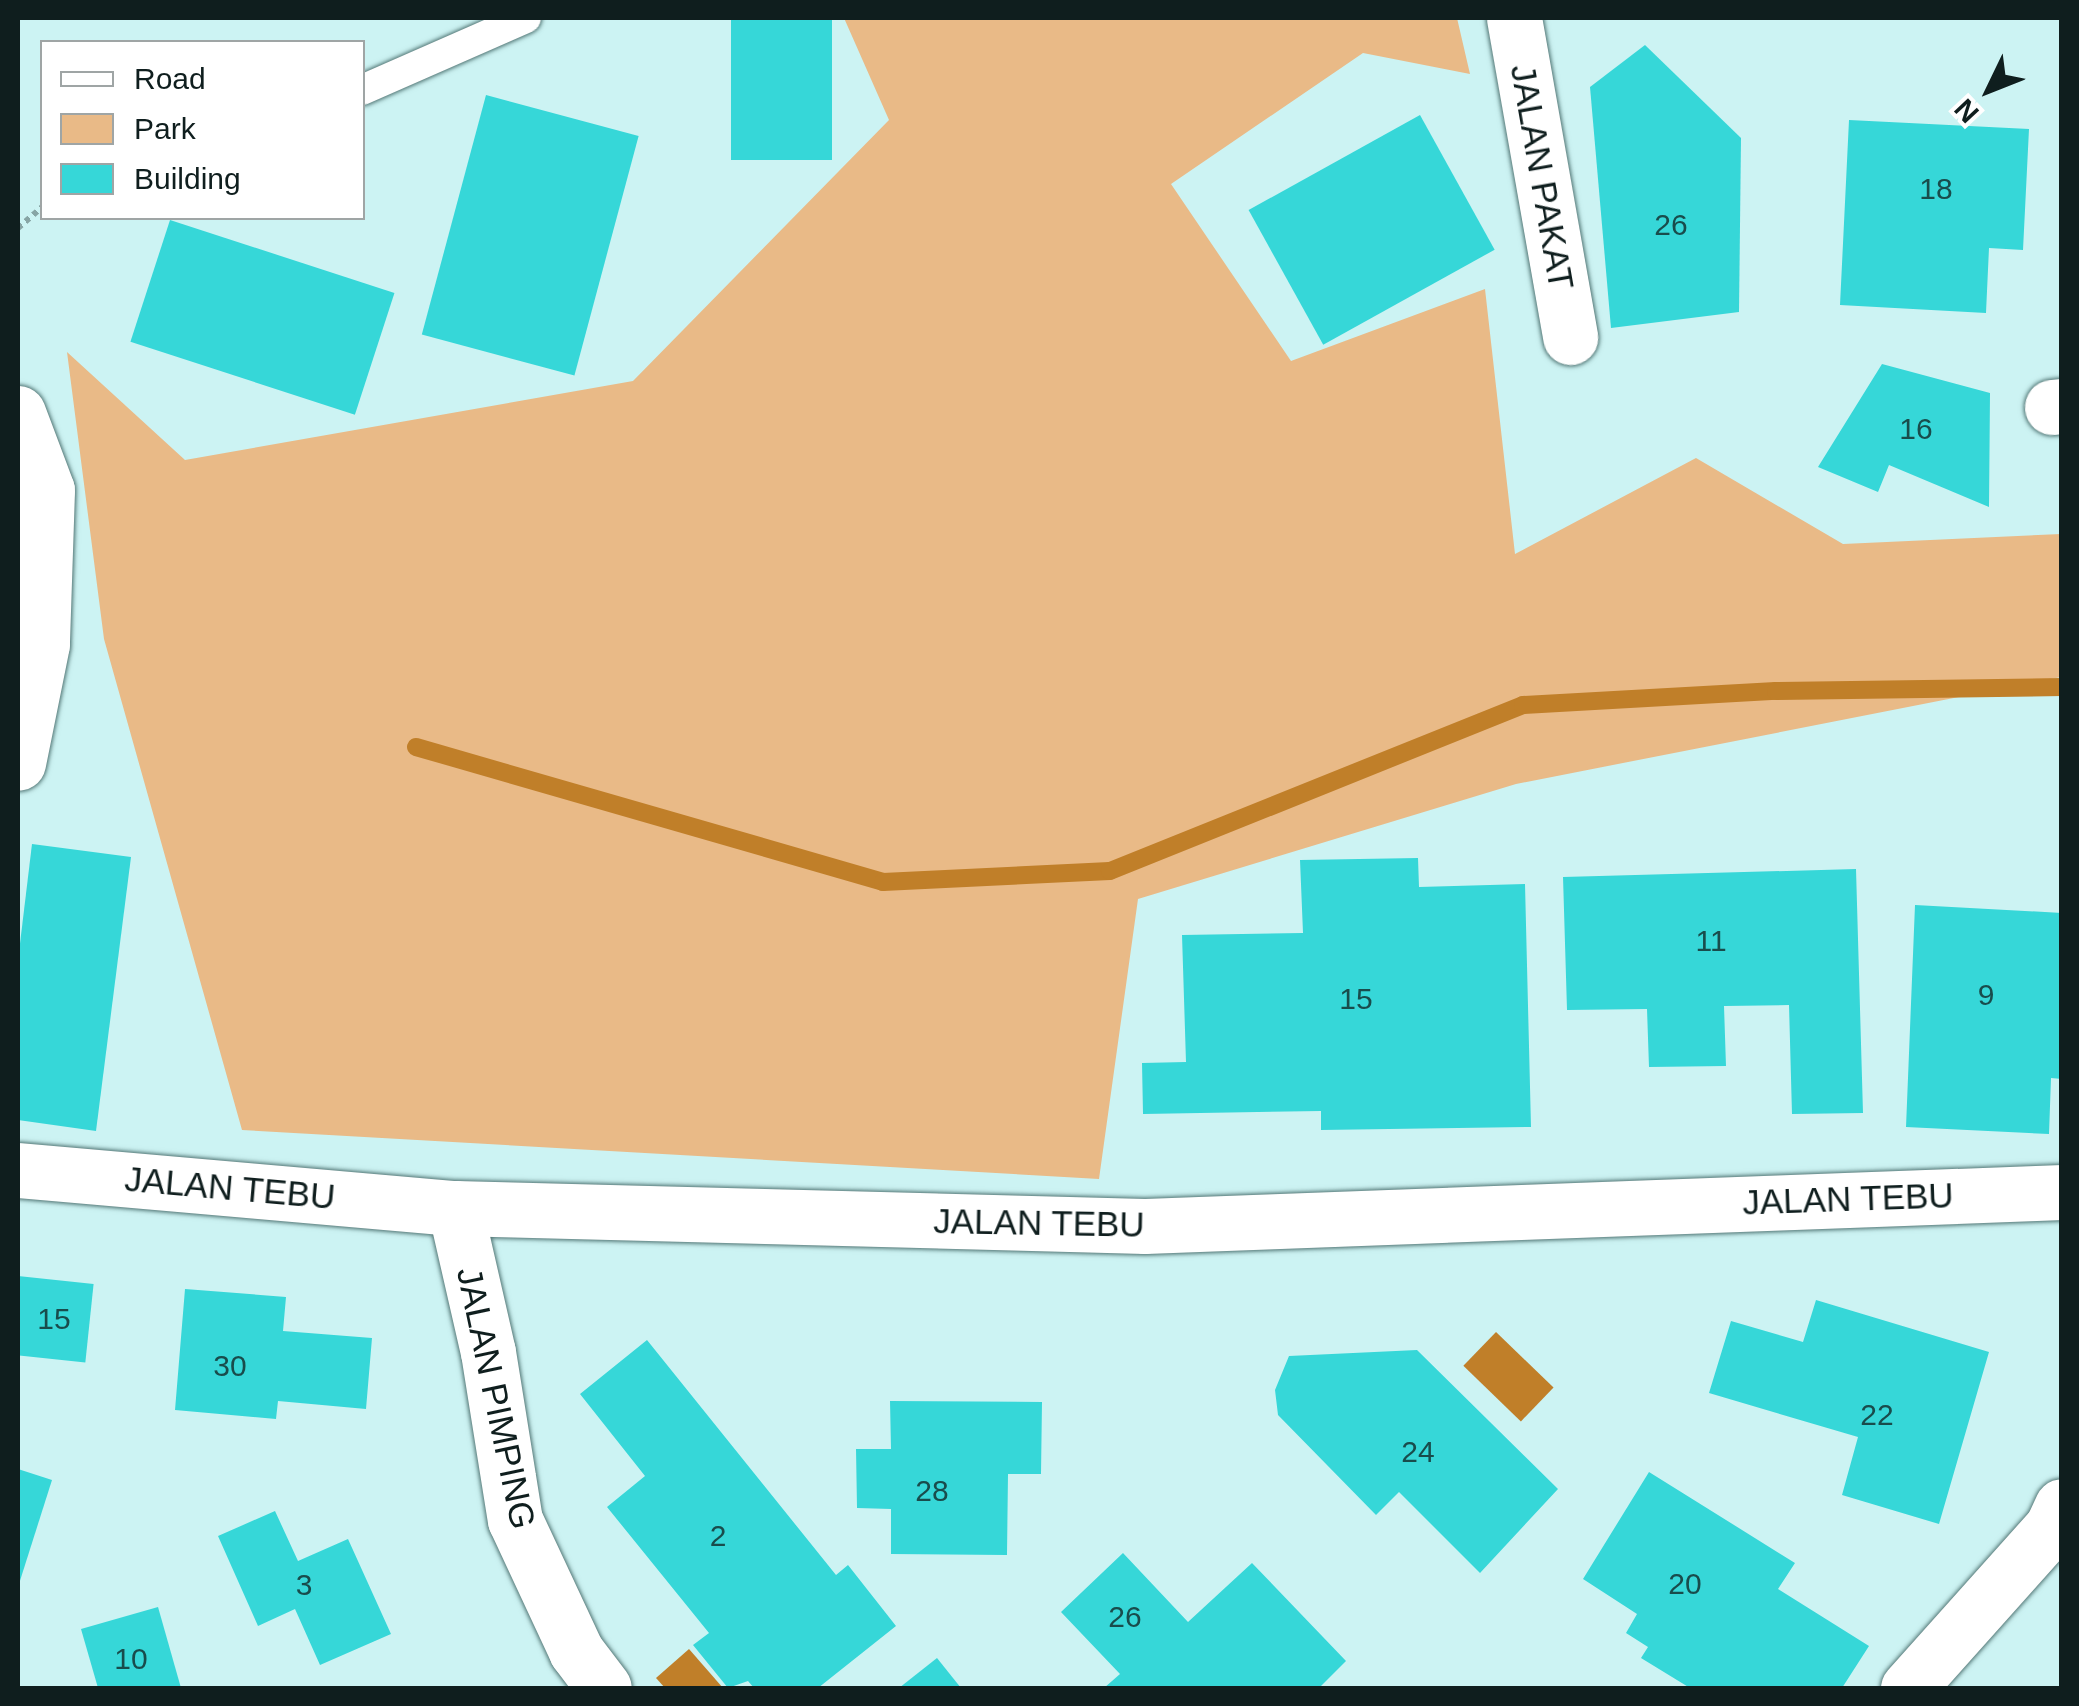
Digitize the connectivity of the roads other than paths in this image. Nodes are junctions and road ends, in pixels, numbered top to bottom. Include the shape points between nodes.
1 (526, 18) edge
2 (1514, 18) edge
3 (365, 89) edge
4 (1570, 337) dead end
5 (18, 413) edge
6 (18, 763) edge
7 (18, 1170) edge
8 (2062, 1192) edge
9 (454, 1208) junction
10 (2062, 1506) edge
11 (604, 1688) edge
12 (1908, 1688) edge

1 - 3 lane
2 - 4 street, JALAN PAKAT
5 - 6 street via 47,490 42,644
7 - 9 street, JALAN TEBU
8 - 9 street, JALAN TEBU via 1145,1226
9 - 11 street, JALAN PIMPING via 488,1352 515,1520 576,1651
10 - 12 street via 2052,1528

